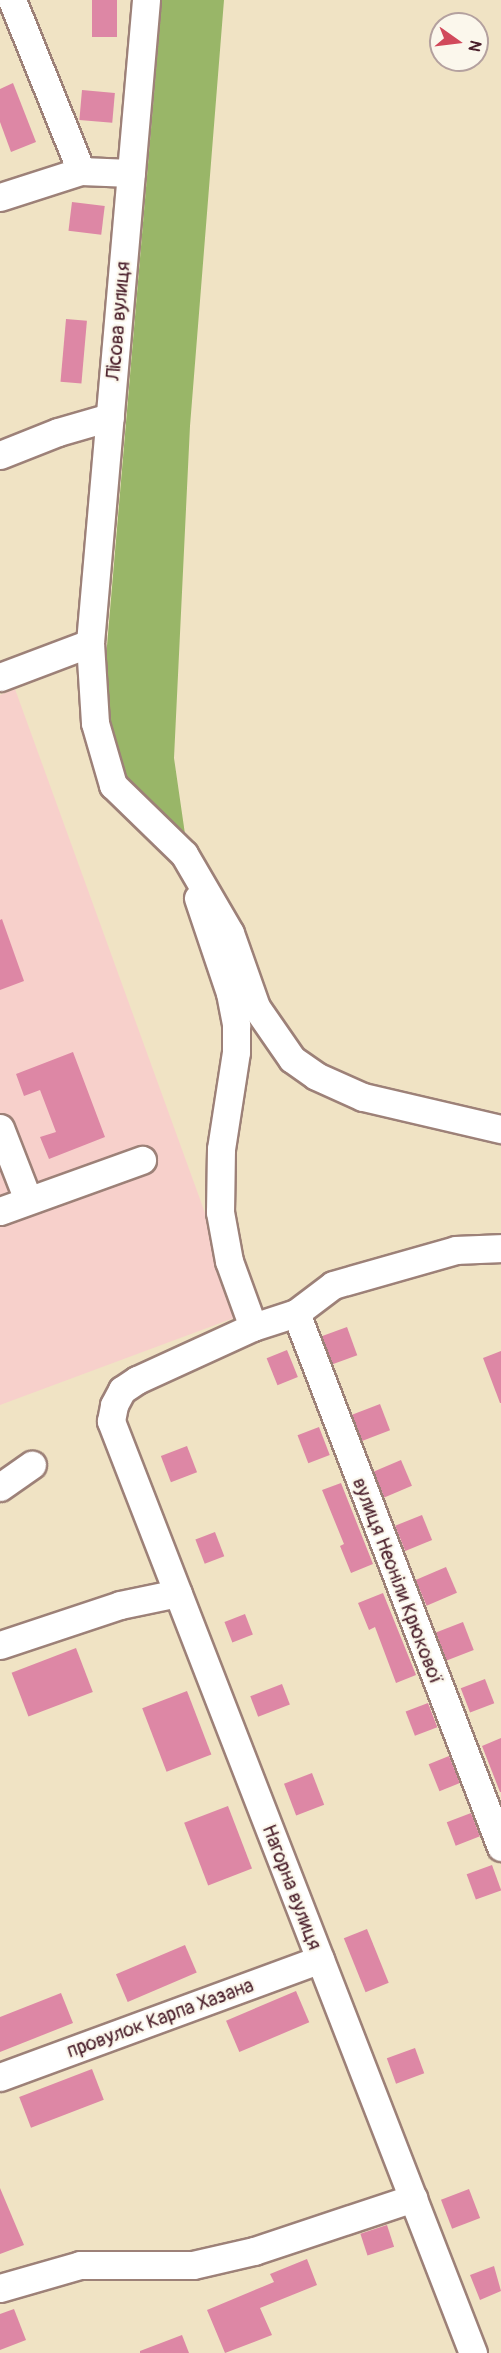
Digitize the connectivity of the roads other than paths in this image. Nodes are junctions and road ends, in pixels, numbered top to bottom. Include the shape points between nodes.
1 (12, 0) edge
2 (146, 0) edge
3 (81, 171) junction
4 (131, 173) junction
5 (0, 197) edge
6 (110, 417) junction
7 (0, 455) edge
8 (90, 643) junction
9 (0, 677) edge
10 (184, 854) junction
11 (0, 1128) edge
12 (501, 1129) edge
13 (142, 1160) dead end
14 (28, 1200) junction
15 (0, 1211) edge
16 (501, 1248) edge
17 (296, 1313) junction
18 (252, 1327) junction
19 (32, 1465) dead end
20 (0, 1487) edge
21 (178, 1593) junction
22 (0, 1645) edge
23 (501, 1847) edge
24 (320, 1959) junction
25 (0, 2077) edge
26 (413, 2198) junction
27 (0, 2288) edge
28 (473, 2353) edge

1 - 3 street
2 - 4 street, Лісова вулиця
3 - 4 street
3 - 5 street
4 - 6 street, Лісова вулиця
6 - 7 street
6 - 8 street, Лісова вулиця
8 - 9 street
8 - 10 street, Лісова вулиця via 95,723 113,785
10 - 12 street via 230,933 256,1007 292,1059 316,1076 363,1097
10 - 18 street via 230,993 236,1025 236,1052 221,1149 220,1212 229,1261
11 - 14 street
13 - 14 street
14 - 15 street
16 - 17 street via 456,1250 333,1285
17 - 18 street
17 - 23 street, вулиця Неоніли Крюкової
18 - 21 street, Нагорна вулиця via 137,1380 122,1390 114,1405 111,1421
19 - 20 street
21 - 22 street via 120,1605
21 - 24 street, Нагорна вулиця
24 - 25 street, провулок Карпа Хазана
24 - 26 street, Нагорна вулиця
26 - 27 street via 254,2251 193,2265 80,2265
26 - 28 street, Нагорна вулиця

